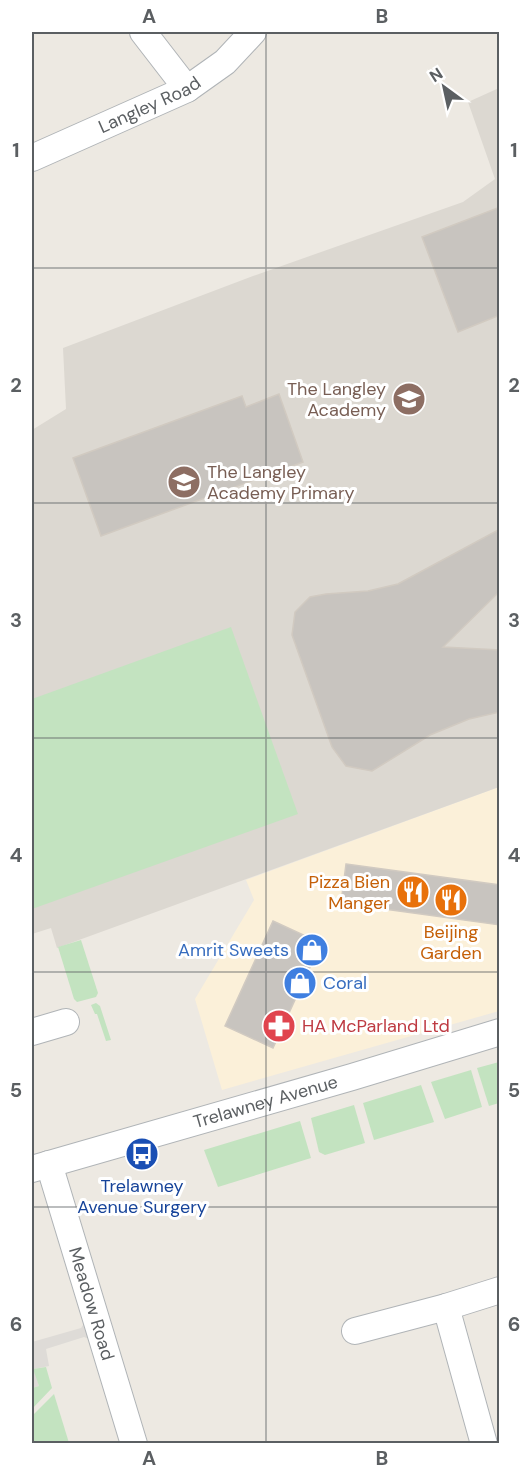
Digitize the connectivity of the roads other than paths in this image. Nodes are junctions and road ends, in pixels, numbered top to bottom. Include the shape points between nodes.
1 (143, 32) edge
2 (254, 32) edge
3 (187, 89) junction
4 (32, 158) edge
5 (66, 1022) dead end
6 (32, 1032) edge
7 (500, 1032) edge
8 (40, 1167) edge
9 (500, 1290) edge
10 (446, 1307) junction
11 (355, 1331) dead end
12 (134, 1443) edge
13 (484, 1443) edge

1 - 3 street
2 - 3 street, Langley Road via 225,62
3 - 4 street, Langley Road
5 - 6 street
7 - 8 street, Trelawney Avenue
8 - 12 street, Meadow Road
9 - 10 street
10 - 11 street
10 - 13 street

